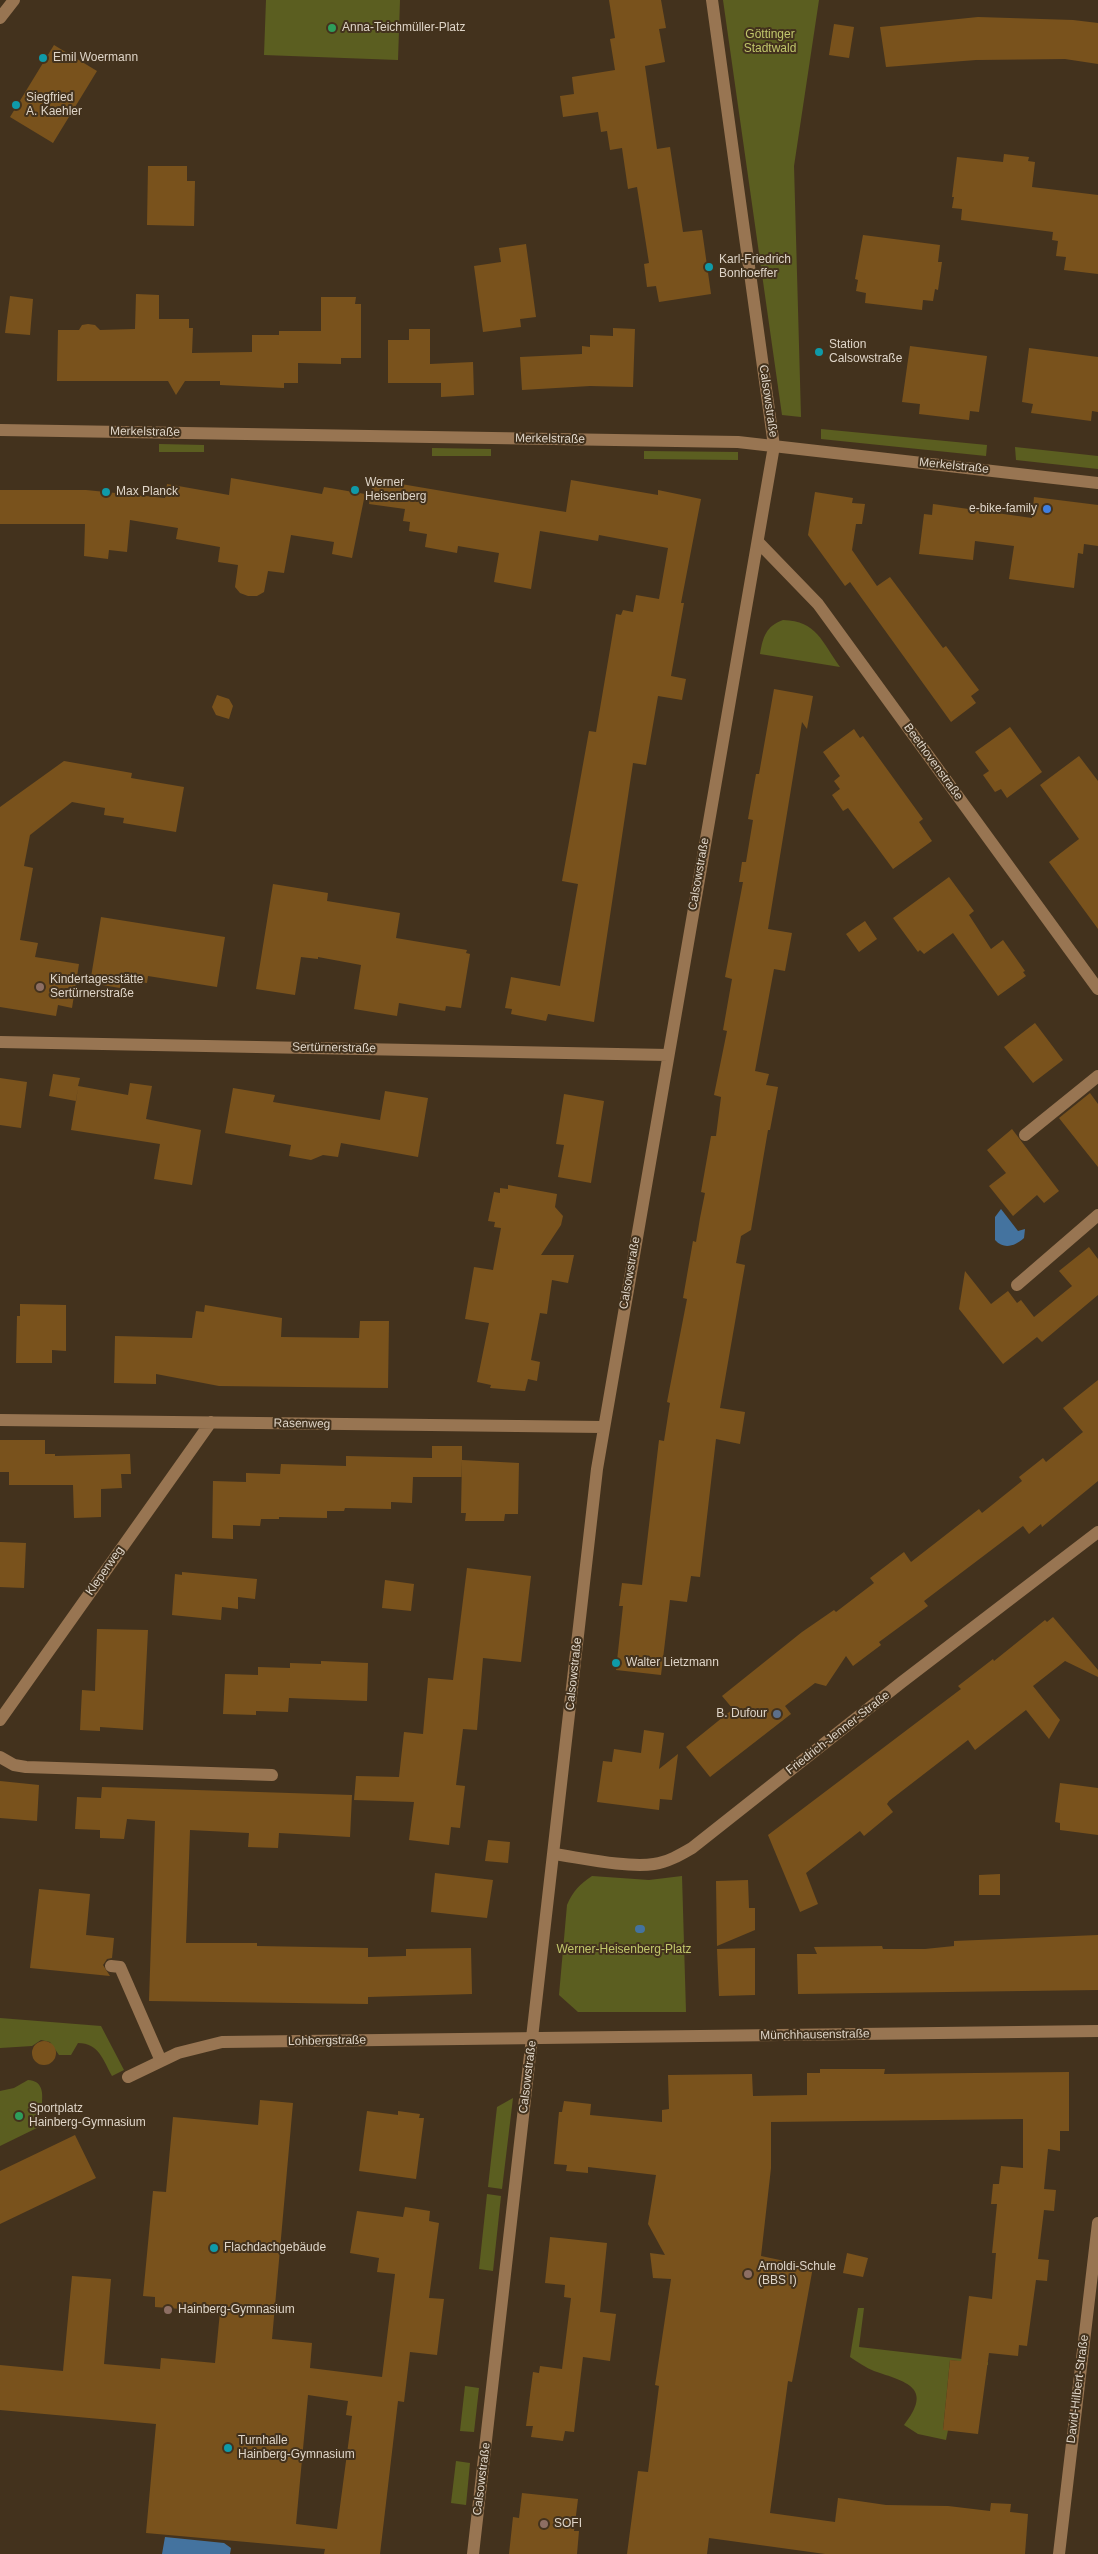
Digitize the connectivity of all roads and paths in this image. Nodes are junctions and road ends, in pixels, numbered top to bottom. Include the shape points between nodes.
1 (14, 0) edge
2 (712, 0) edge
3 (0, 18) edge
4 (0, 430) edge
5 (774, 446) junction
6 (1098, 483) edge
7 (758, 542) junction
8 (1098, 989) edge
9 (0, 1042) edge
10 (668, 1054) junction
11 (1098, 1076) edge
12 (1025, 1135) dead end
13 (1098, 1215) edge
14 (1017, 1285) dead end
15 (0, 1420) edge
16 (211, 1422) junction
17 (603, 1427) junction
18 (1098, 1532) edge
19 (0, 1720) edge
20 (0, 1757) edge
21 (272, 1775) dead end
22 (554, 1854) junction
23 (111, 1966) dead end
24 (1098, 2031) edge
25 (532, 2039) junction
26 (161, 2061) junction
27 (128, 2077) dead end
28 (1098, 2223) edge
29 (1092, 2317) edge
30 (474, 2554) edge
31 (1059, 2554) edge

1 - 3 street
2 - 5 street, Calsowstraße
4 - 5 street, Merkelstraße via 738,442
5 - 6 street, Merkelstraße
5 - 7 street, Calsowstraße
7 - 8 street, Beethovenstraße via 818,604
7 - 10 street, Calsowstraße
9 - 10 street, Sertürnerstraße
10 - 17 street, Calsowstraße
11 - 12 street
13 - 14 street
15 - 16 street, Rasenweg
16 - 17 street, Rasenweg
16 - 19 street, Kleperweg
17 - 22 street, Calsowstraße
18 - 22 street, Friedrich-Jenner-Straße via 677,1858 638,1865
20 - 21 street via 26,1767
22 - 25 street, Calsowstraße
23 - 26 street via 120,1967
24 - 25 street, Münchhausenstraße
25 - 26 street, Lohbergstraße via 222,2042 178,2053
25 - 30 street, Calsowstraße
26 - 27 street, Lohbergstraße
28 - 29 street, David-Hilbert-Straße
29 - 31 street, David-Hilbert-Straße

